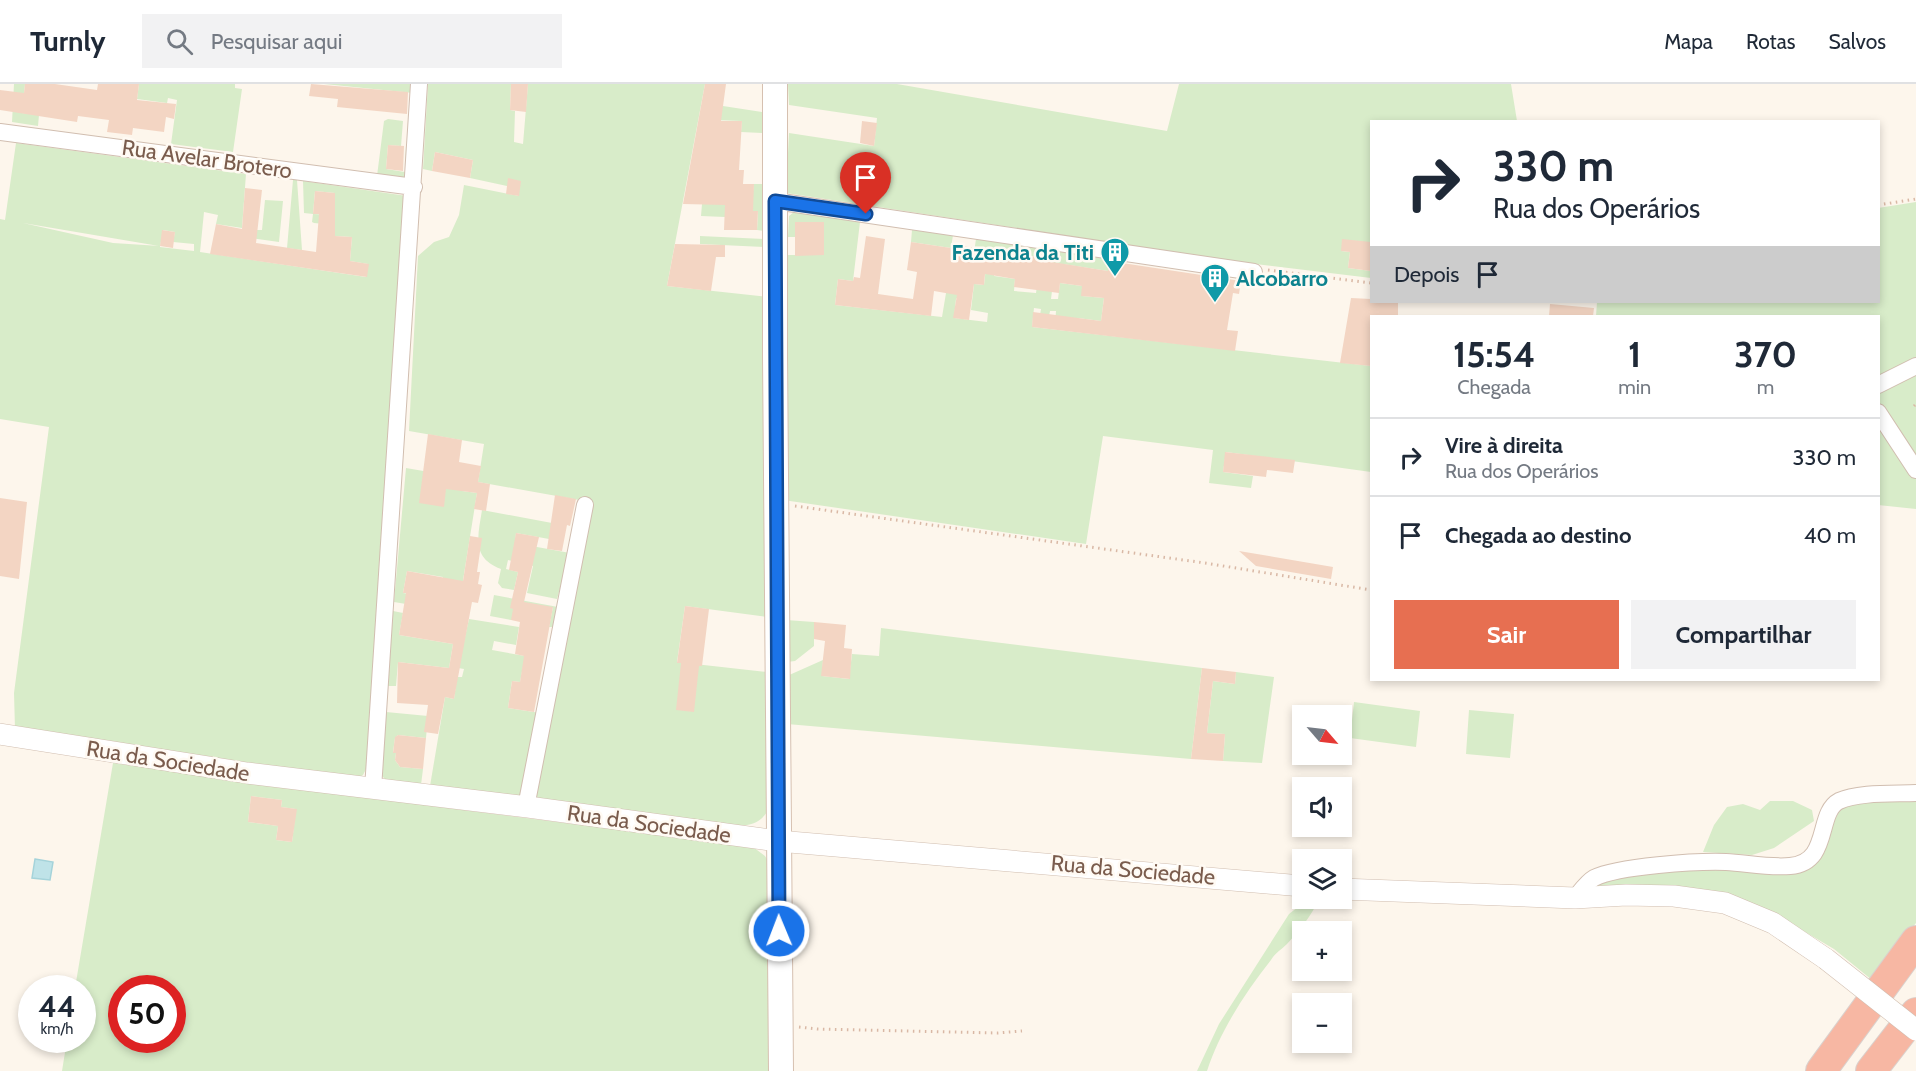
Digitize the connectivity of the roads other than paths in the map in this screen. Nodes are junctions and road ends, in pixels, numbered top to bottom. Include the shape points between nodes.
1 (419, 84) edge
2 (775, 84) edge
3 (0, 132) edge
4 (414, 187) junction
5 (775, 201) junction
6 (1254, 272) road end
7 (1916, 366) edge
8 (1880, 384) edge
9 (1880, 415) edge
10 (1916, 470) edge
11 (585, 505) dead end
12 (0, 734) edge
13 (373, 789) junction
14 (1916, 793) edge
15 (526, 807) junction
16 (778, 841) junction
17 (1292, 885) edge
18 (1352, 889) edge
19 (1575, 898) junction
20 (1916, 941) edge
21 (1916, 971) edge
22 (1916, 1013) edge
23 (1916, 1030) edge
24 (781, 1071) edge
25 (1821, 1071) edge
26 (1836, 1071) edge
27 (1870, 1071) edge
28 (1877, 1071) edge

1 - 4 street
2 - 5 main road
3 - 4 street, Rua Avelar Brotero
4 - 13 street
5 - 6 street
5 - 16 main road
7 - 8 street
9 - 10 street
11 - 15 street
12 - 13 street, Rua da Sociedade
13 - 15 street, Rua da Sociedade
14 - 19 street via 1853,797 1837,802 1816,851 1806,861 1791,866 1723,862 1632,869 1593,879
15 - 16 street, Rua da Sociedade
16 - 17 street, Rua da Sociedade
16 - 24 main road
18 - 19 street
19 - 23 street, bridge via 1662,896 1725,903 1773,923
20 - 25 highway
21 - 26 highway
22 - 27 highway
23 - 28 highway

